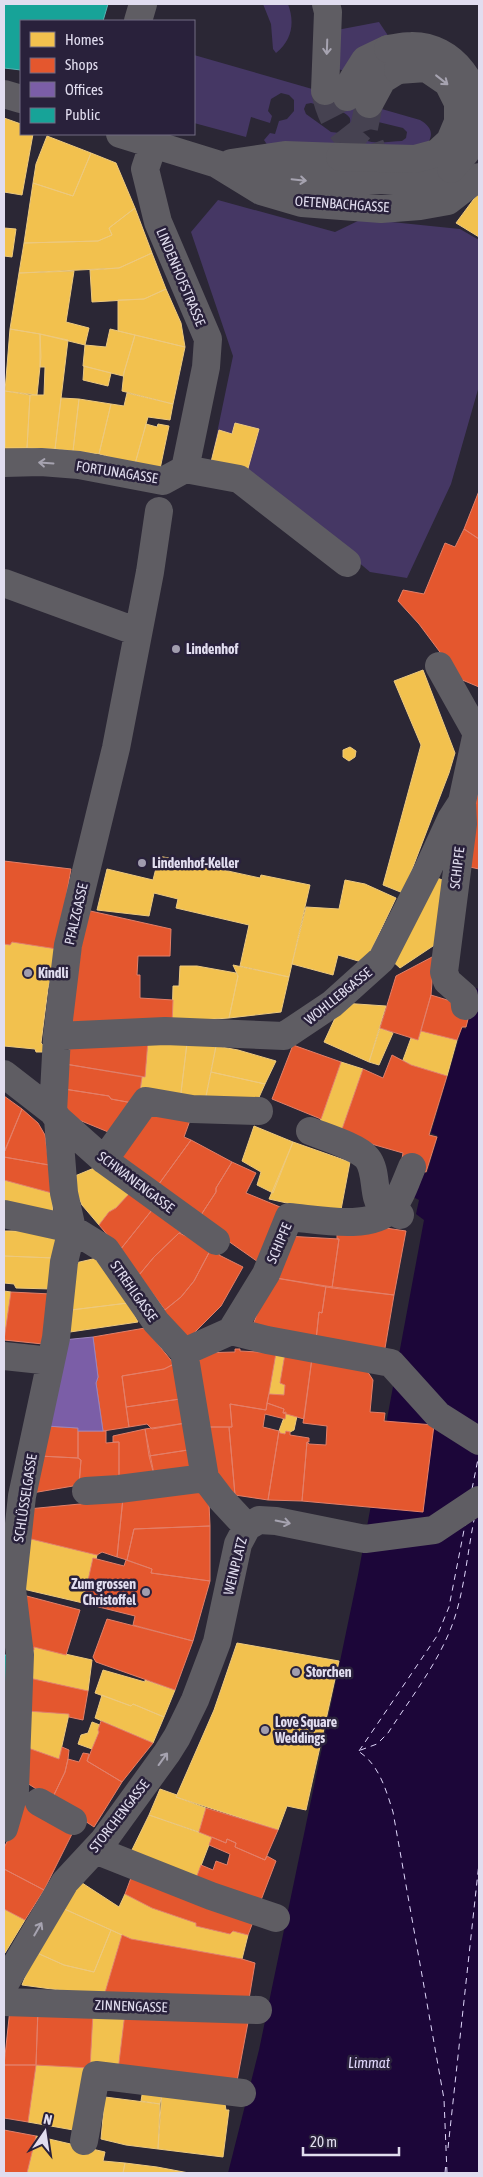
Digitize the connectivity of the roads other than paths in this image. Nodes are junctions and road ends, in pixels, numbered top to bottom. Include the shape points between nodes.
1 (143, 4) edge
2 (326, 4) edge
3 (138, 20) edge
4 (393, 59) junction
5 (4, 94) edge
6 (20, 98) edge
7 (123, 135) edge
8 (152, 145) junction
9 (217, 164) junction
10 (479, 177) edge
11 (4, 463) edge
12 (167, 490) junction
13 (347, 563) dead end
14 (4, 583) edge
15 (138, 632) junction
16 (439, 666) dead end
17 (478, 727) edge
18 (462, 802) junction
19 (465, 1006) dead end
20 (57, 1036) junction
21 (4, 1074) edge
22 (259, 1111) dead end
23 (56, 1116) junction
24 (310, 1131) dead end
25 (104, 1160) junction
26 (412, 1167) dead end
27 (394, 1213) junction
28 (4, 1214) edge
29 (72, 1229) junction
30 (216, 1241) dead end
31 (231, 1331) junction
32 (184, 1352) junction
33 (4, 1356) edge
34 (47, 1360) junction
35 (479, 1441) edge
36 (205, 1478) junction
37 (86, 1491) dead end
38 (479, 1500) edge
39 (248, 1526) junction
40 (218, 1638) joint
41 (26, 1796) junction
42 (4, 1828) edge
43 (99, 1845) junction
44 (276, 1918) dead end
45 (7, 1974) edge
46 (4, 2002) edge
47 (258, 2010) dead end
48 (242, 2093) dead end
49 (84, 2141) dead end

1 - 3 street
2 -> 4 street via 347,97 365,60
4 -> 9 street, bridge via 426,68 448,83 458,103 458,122 450,141 437,153 415,159 285,155
9 -> 4 street, bridge via 265,176 308,181 430,179 450,170 469,149 478,129 479,106 472,83 458,65 439,52 412,45
5 - 6 street
7 - 8 street, OETENBACHGASSE
8 - 9 street, OETENBACHGASSE
8 - 12 street, LINDENHOFSTRASSE via 145,169 158,222 208,339 206,367
9 - 10 street, OETENBACHGASSE via 261,192 279,198 302,203 381,209 448,201
12 -> 11 street, FORTUNAGASSE via 79,465
12 - 13 street, FORTUNAGASSE via 239,479
12 - 15 street
14 - 15 street
15 - 20 street, PFALZGASSE via 116,748 68,945
16 - 17 street
17 - 18 street, SCHIPFE
18 - 19 street, SCHIPFE via 463,824 444,972 447,981 464,996
18 - 20 street, WOHLLEBGASSE via 382,959 332,1004 284,1036 165,1031
20 - 23 street, PFALZGASSE
21 - 23 street
22 - 25 street via 192,1108 146,1101
23 - 25 street, SCHWANENGASSE
23 - 29 street via 64,1193
24 - 27 street via 366,1157 374,1174 378,1202
25 - 30 street, SCHWANENGASSE
26 - 27 street
27 - 31 street, SCHIPFE via 352,1222 289,1217 257,1268
28 - 29 street, STREHLGASSE
29 - 32 street, STREHLGASSE via 106,1250 156,1322
29 - 34 street, SCHLÜSSELGASSE via 64,1262 56,1338
31 - 32 street
31 - 35 street via 390,1362 438,1415
32 - 36 street
33 - 34 street
34 - 41 street, SCHLÜSSELGASSE via 18,1496 12,1589 20,1655
36 - 37 street
36 - 39 street
39 -> 38 street, WEINPLATZ via 260,1520 276,1521 365,1539 434,1530
39 - 40 street, WEINPLATZ via 238,1544
43 -> 40 street, STORCHENGASSE via 177,1737
41 - 42 street, SCHLÜSSELGASSE via 10,1813
41 - 43 street via 76,1823
43 - 44 street via 211,1896
45 -> 43 street, STORCHENGASSE via 65,1882
46 - 47 street, ZINNENGASSE
48 - 49 street via 96,2075

